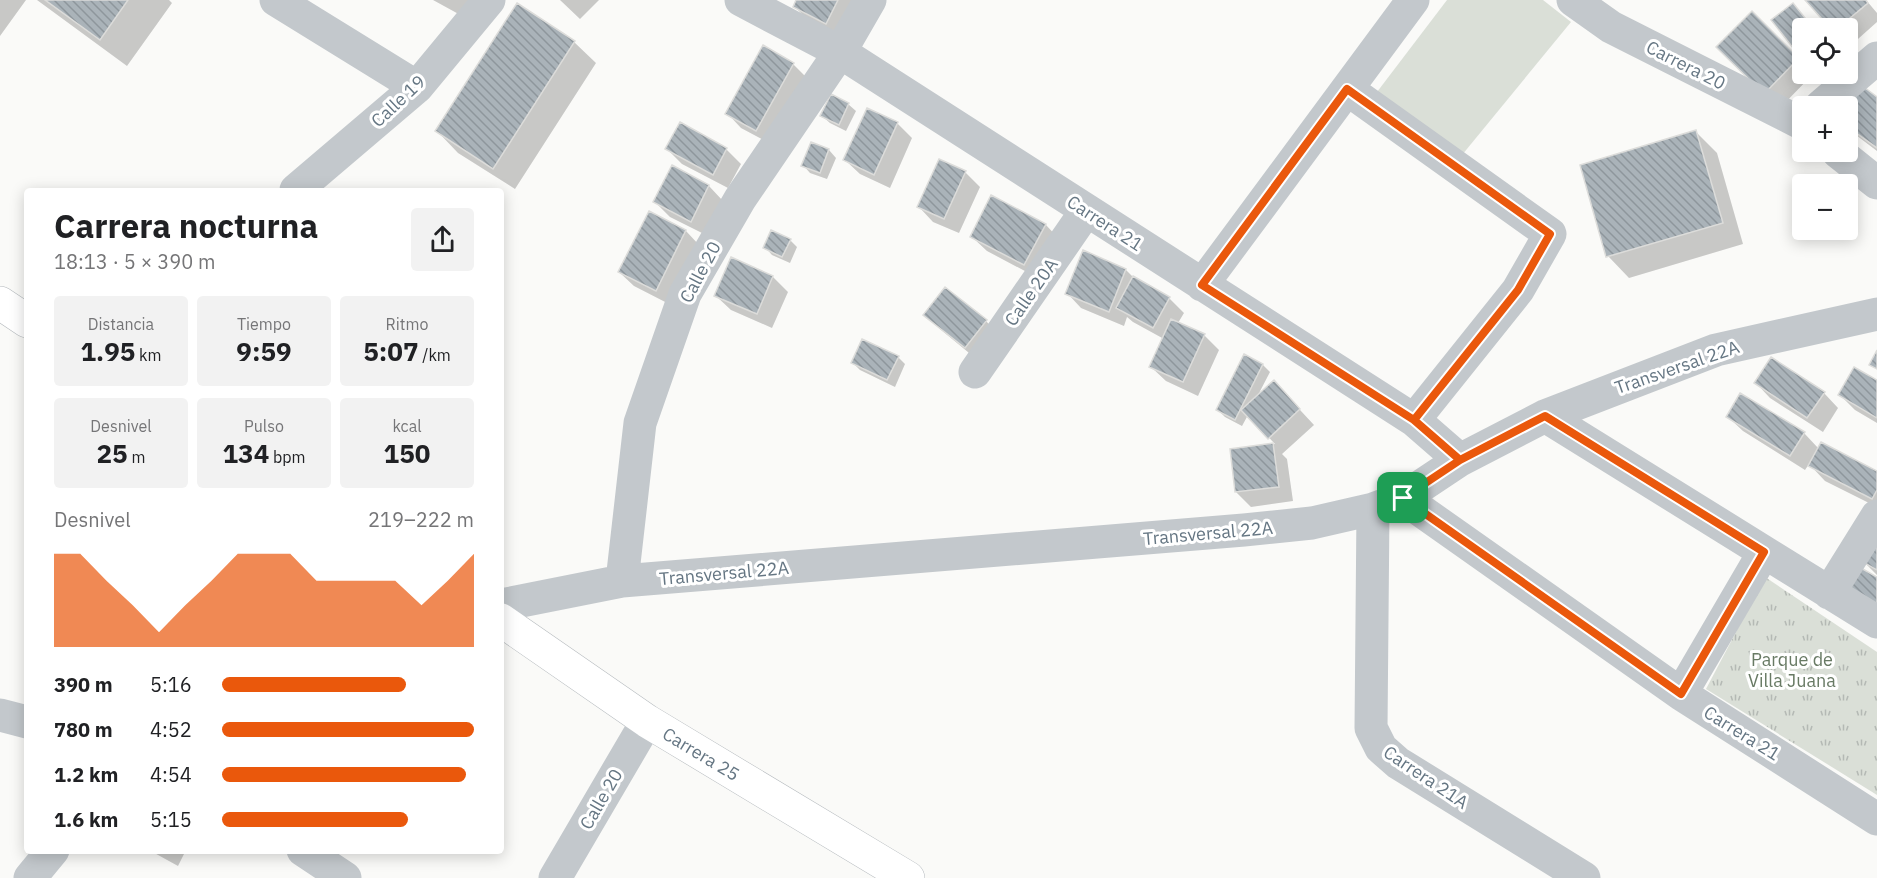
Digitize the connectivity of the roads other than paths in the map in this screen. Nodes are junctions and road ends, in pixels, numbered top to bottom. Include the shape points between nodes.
1 (276, 0) edge
2 (489, 0) edge
3 (741, 0) edge
4 (870, 0) edge
5 (1413, 0) edge
6 (1573, 0) edge
7 (840, 52) junction
8 (1877, 58) edge
9 (417, 87) junction
10 (1347, 89) junction
11 (1833, 96) edge
12 (1792, 114) edge
13 (1851, 162) edge
14 (1877, 183) edge
15 (299, 188) edge
16 (1086, 211) junction
17 (1202, 285) junction
18 (0, 303) edge
19 (1877, 314) edge
20 (24, 319) edge
21 (975, 372) dead end
22 (1545, 416) junction
23 (1414, 420) junction
24 (1460, 460) junction
25 (1403, 498) junction
26 (1373, 509) junction
27 (1877, 516) edge
28 (1764, 552) junction
29 (622, 581) junction
30 (1829, 592) junction
31 (504, 604) edge
32 (504, 622) edge
33 (1877, 622) edge
34 (1681, 694) junction
35 (0, 715) edge
36 (24, 721) edge
37 (647, 721) junction
38 (1877, 819) edge
39 (50, 854) edge
40 (309, 854) edge
41 (30, 878) edge
42 (345, 878) edge
43 (555, 878) edge
44 (908, 878) edge
45 (1584, 878) edge

1 - 9 street
2 - 9 street, Calle 19
3 - 7 street, Carrera 21
4 - 7 street, Calle 20
5 - 10 street
6 - 12 street, Carrera 20 via 1611,27 1753,100
7 - 16 street, Carrera 21
7 - 29 street, Calle 20 via 740,199 685,294 640,423
8 - 11 street
9 - 15 street, Calle 19
10 - 17 street
10 - 23 street via 1550,234 1518,290
13 - 14 street
16 - 17 street, Carrera 21
16 - 21 street, Calle 20A
17 - 23 street, Carrera 21
18 - 20 main road
19 - 22 street, Transversal 22A via 1716,350
22 - 24 street, Transversal 22A
22 - 28 street
23 - 24 street, Carrera 21
24 - 25 street, Transversal 22A
25 - 26 street, Transversal 22A
25 - 34 street, Carrera 21
26 - 29 street, Transversal 22A via 1312,523 1244,530
26 - 45 street, Carrera 21A via 1371,728 1381,748 1398,763
27 - 30 street
28 - 30 street
28 - 34 street
29 - 31 street, Transversal 22A
30 - 33 street
32 - 37 main road, Carrera 25
34 - 38 street, Carrera 21
35 - 36 street
37 - 43 street, Calle 20
37 - 44 main road, Carrera 25
39 - 41 street
40 - 42 street

